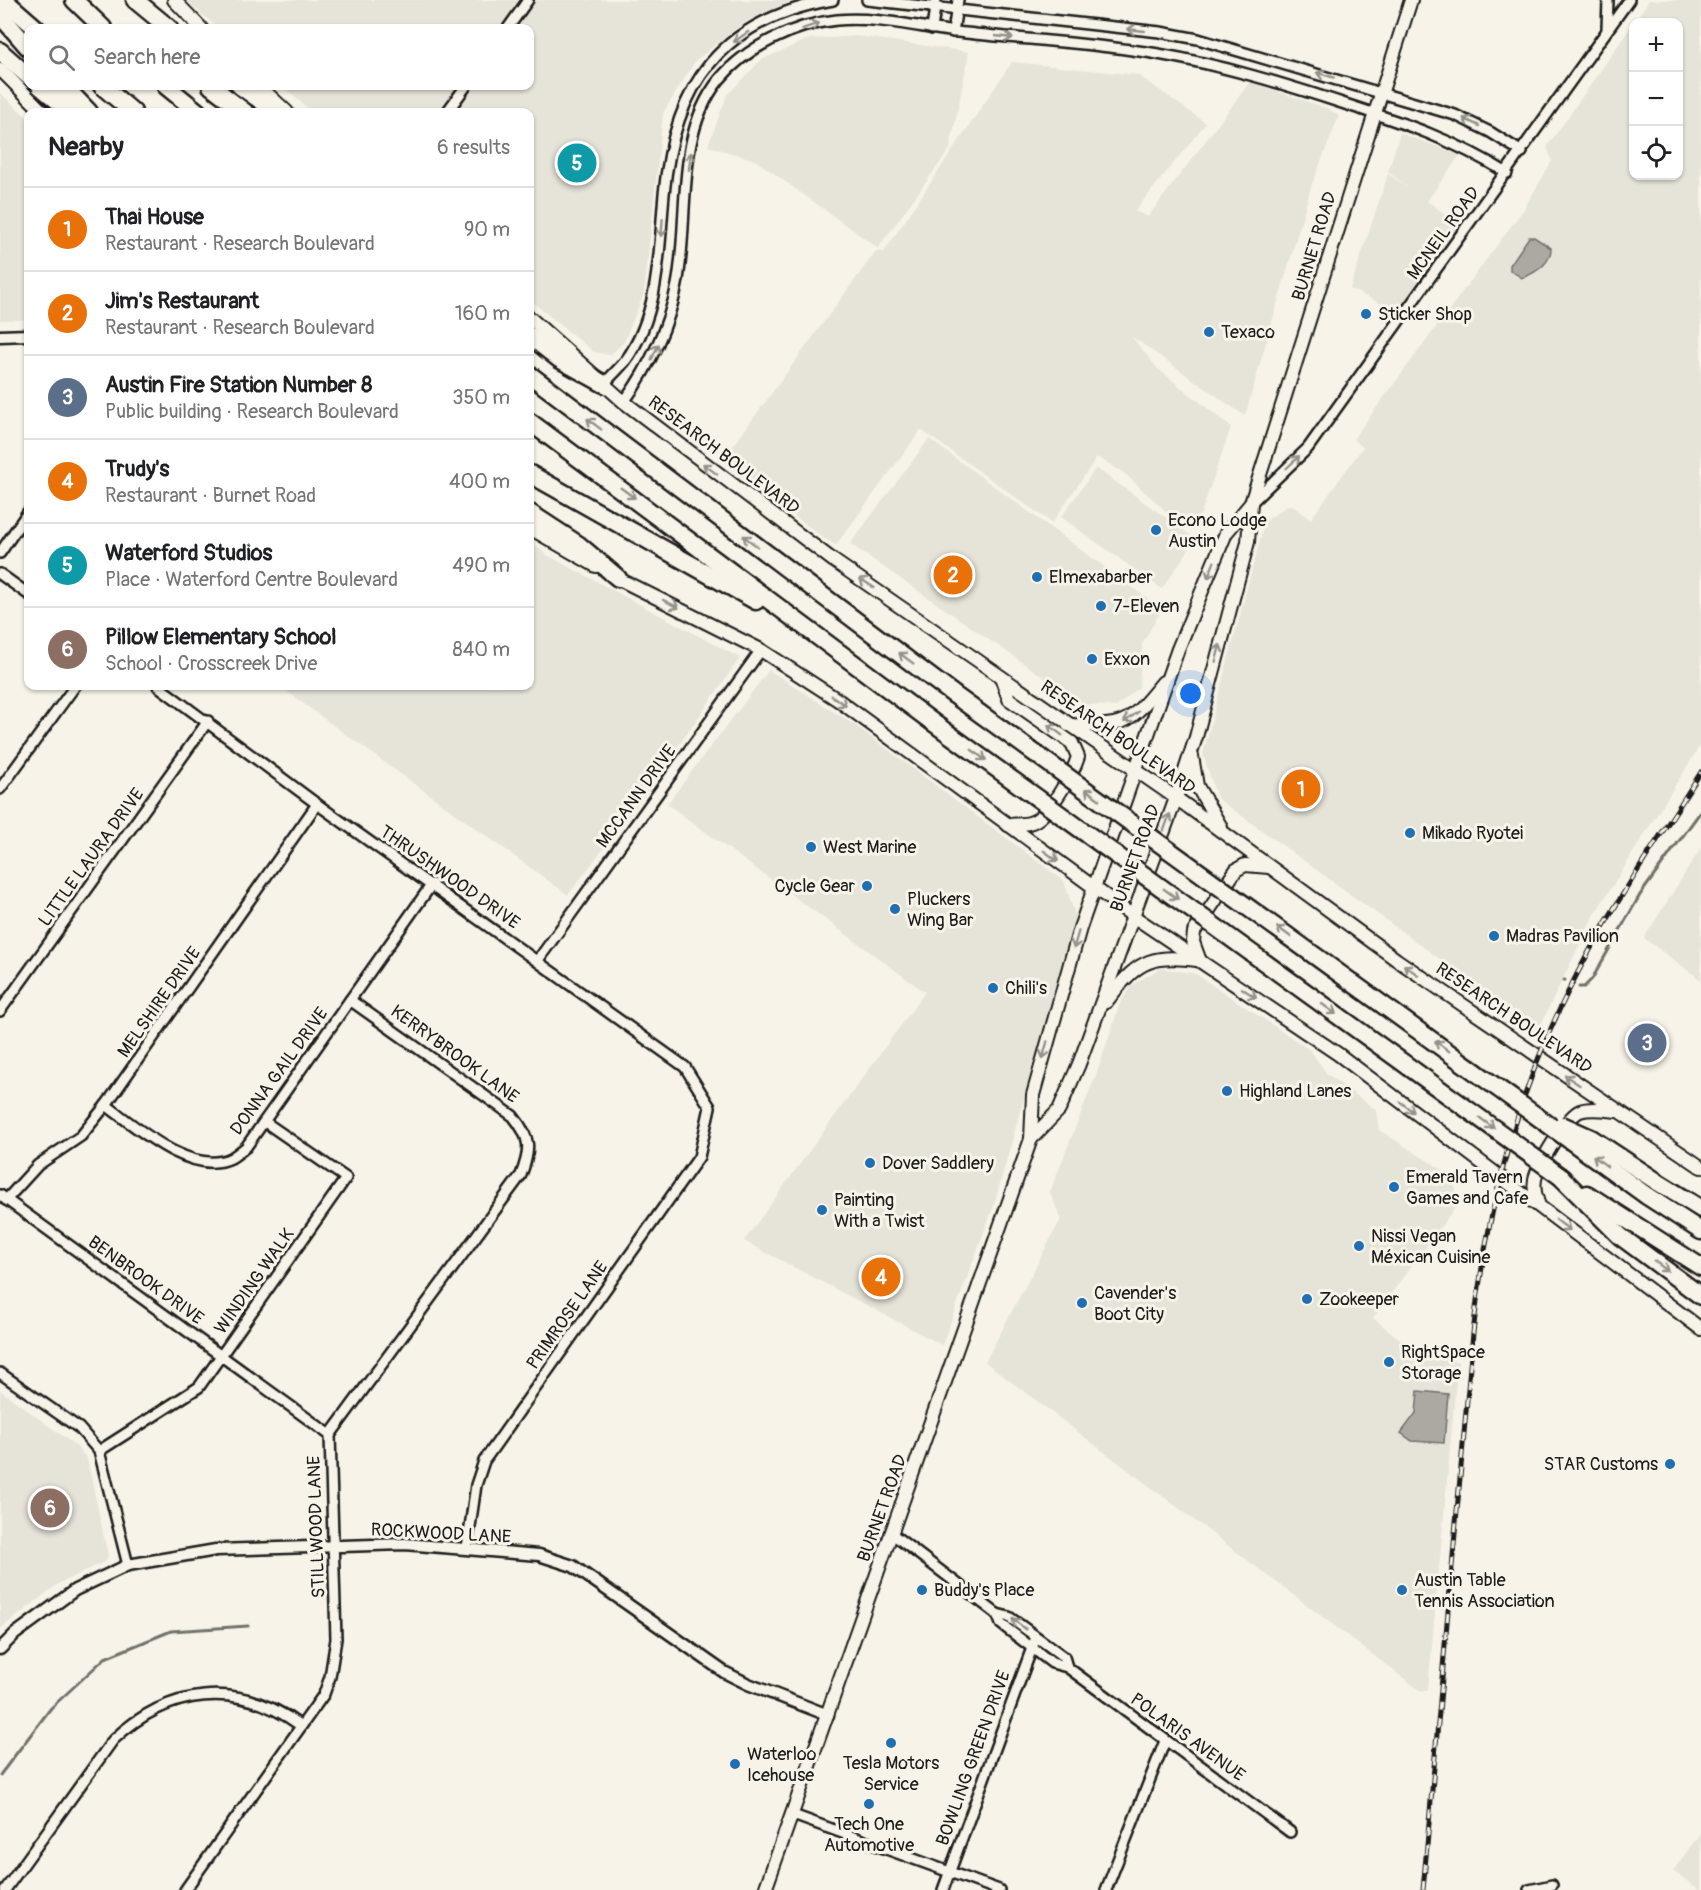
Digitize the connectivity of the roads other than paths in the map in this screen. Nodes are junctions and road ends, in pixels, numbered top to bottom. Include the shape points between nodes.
1 (4, 0) edge
2 (74, 0) edge
3 (127, 0) edge
4 (135, 0) edge
5 (174, 0) edge
6 (528, 0) edge
7 (833, 0) edge
8 (867, 0) edge
9 (1411, 0) edge
10 (1608, 0) edge
11 (1629, 0) edge
12 (936, 4) edge
13 (957, 5) edge
14 (0, 15) edge
15 (31, 24) edge
16 (99, 24) edge
17 (148, 24) edge
18 (164, 24) edge
19 (197, 24) edge
20 (511, 24) edge
21 (932, 29) junction
22 (1607, 29) junction
23 (953, 32) junction
24 (24, 42) edge
25 (0, 51) edge
26 (0, 69) edge
27 (24, 72) edge
28 (45, 90) edge
29 (68, 90) edge
30 (107, 90) edge
31 (171, 90) edge
32 (213, 90) edge
33 (214, 90) edge
34 (246, 90) edge
35 (263, 90) edge
36 (463, 90) edge
37 (1381, 93) junction
38 (39, 108) edge
39 (66, 108) edge
40 (85, 108) edge
41 (128, 108) edge
42 (193, 108) edge
43 (232, 108) edge
44 (239, 108) edge
45 (271, 108) edge
46 (283, 108) edge
47 (450, 108) edge
48 (1374, 113) junction
49 (1522, 152) junction
50 (1507, 173) junction
51 (534, 322) edge
52 (24, 335) edge
53 (0, 336) edge
54 (534, 339) edge
55 (534, 378) edge
56 (604, 384) junction
57 (624, 402) junction
58 (534, 425) edge
59 (534, 476) edge
60 (1251, 503) junction
61 (534, 516) edge
62 (24, 518) edge
63 (534, 530) edge
64 (0, 553) edge
65 (0, 574) edge
66 (618, 578) junction
67 (24, 591) edge
68 (801, 625) junction
69 (761, 650) junction
70 (1170, 674) junction
71 (1001, 677) junction
72 (72, 690) edge
73 (164, 690) edge
74 (208, 721) junction
75 (1068, 725) junction
76 (1191, 750) junction
77 (1137, 772) junction
78 (0, 789) edge
79 (1176, 798) junction
80 (318, 804) junction
81 (1008, 825) junction
82 (1225, 833) junction
83 (1270, 868) junction
84 (432, 884) junction
85 (1094, 888) junction
86 (1133, 916) junction
87 (538, 960) junction
88 (1200, 961) junction
89 (350, 1000) junction
90 (1100, 1010) junction
91 (0, 1011) edge
92 (106, 1105) junction
93 (710, 1107) joint
94 (1530, 1109) junction
95 (1621, 1112) junction
96 (265, 1122) junction
97 (1031, 1139) junction
98 (529, 1145) joint
99 (1701, 1167) edge
100 (1561, 1177) junction
101 (3, 1197) edge
102 (1539, 1206) junction
103 (1701, 1209) edge
104 (1701, 1231) edge
105 (1701, 1267) edge
106 (1701, 1296) edge
107 (1701, 1329) edge
108 (222, 1355) junction
109 (0, 1373) edge
110 (330, 1435) junction
111 (99, 1451) junction
112 (891, 1533) junction
113 (333, 1546) junction
114 (467, 1548) junction
115 (128, 1565) junction
116 (997, 1614) junction
117 (1036, 1637) junction
118 (1031, 1647) junction
119 (0, 1649) edge
120 (1067, 1667) junction
121 (828, 1715) junction
122 (301, 1726) junction
123 (1165, 1741) junction
124 (793, 1815) junction
125 (1290, 1832) dead end
126 (950, 1872) junction
127 (1552, 1885) dead end
128 (4, 1890) edge
129 (185, 1890) edge
130 (765, 1890) edge
131 (943, 1890) edge
132 (999, 1890) edge
133 (1106, 1890) edge
134 (1529, 1890) edge

1 - 15 highway
2 - 16 highway
3 - 17 highway
4 - 18 highway
5 - 19 main road
6 - 20 street
7 -> 56 street via 789,11 745,33 709,63 695,81 672,138 659,262 650,300 632,350
8 - 12 street
9 - 37 main road, BURNET ROAD
10 - 22 street
11 - 22 street, MCNEIL ROAD
12 - 13 street
12 - 21 street
13 - 23 street
37 -> 13 street via 1198,39
14 - 24 highway
21 - 23 street
57 -> 21 street via 643,376 670,313 678,282 691,150 700,117 719,81 734,65 767,43 820,23 861,20
22 - 49 street, MCNEIL ROAD
23 -> 48 street via 1157,54 1232,69
25 - 27 highway
26 - 38 main road
28 - 39 highway
29 - 40 highway
30 - 41 highway
31 - 42 highway
32 - 43 highway
33 - 44 highway
34 - 45 highway
35 - 46 main road
36 - 47 street
37 - 48 main road, BURNET ROAD
49 -> 37 street via 1468,120
48 - 50 street via 1454,142
48 - 60 main road, BURNET ROAD
49 - 50 street, MCNEIL ROAD
60 -> 50 street, MCNEIL ROAD via 1308,448
51 - 56 main road, RESEARCH BOULEVARD
52 - 53 street
54 - 56 highway via 559,359
94 -> 55 highway, bridge via 952,694
56 - 57 main road, RESEARCH BOULEVARD
71 -> 57 main road, RESEARCH BOULEVARD via 834,561
58 -> 68 highway
59 - 68 highway
60 -> 70 main road, BURNET ROAD via 1226,533
76 -> 60 main road, BURNET ROAD via 1248,542
61 - 66 highway via 579,545
62 - 64 street
63 - 66 main road
65 - 67 street
66 -> 69 main road
68 -> 100 highway, bridge
69 -> 81 main road via 838,700
69 - 87 street, MCCANN DRIVE
70 -> 75 main road via 1137,715 1124,723
70 - 77 main road, BURNET ROAD
71 - 75 main road, RESEARCH BOULEVARD
81 -> 71 main road via 1032,822 1045,813 1075,769 1078,757 1072,743 1010,699
72 - 78 street
73 - 74 street, THRUSHWOOD DRIVE
74 - 80 street, THRUSHWOOD DRIVE
74 - 91 street, LITTLE LAURA DRIVE
75 - 77 main road, RESEARCH BOULEVARD
76 - 79 main road, BURNET ROAD
76 - 82 main road via 1197,786
77 - 79 main road, RESEARCH BOULEVARD
77 - 85 main road, BURNET ROAD
79 - 82 main road, RESEARCH BOULEVARD
86 -> 79 main road, BURNET ROAD
80 - 84 street, THRUSHWOOD DRIVE
80 - 92 street, MELSHIRE DRIVE
81 -> 85 main road
82 - 83 main road, RESEARCH BOULEVARD
83 - 88 main road via 1245,864 1236,870 1194,932 1193,942
95 -> 83 main road, RESEARCH BOULEVARD via 1406,967
84 - 87 street, THRUSHWOOD DRIVE
84 - 89 street, DONNA GAIL DRIVE
85 - 86 main road
85 -> 97 main road, BURNET ROAD via 1033,1095
86 - 88 main road
86 - 90 main road, BURNET ROAD
87 - 93 street, THRUSHWOOD DRIVE via 685,1067
88 - 90 main road via 1174,957 1147,960 1127,975
88 -> 102 main road via 1338,1054
89 - 96 street, DONNA GAIL DRIVE
89 - 98 street, KERRYBROOK LANE via 513,1116 525,1130
90 - 97 main road, BURNET ROAD via 1059,1110
92 - 96 street, DONNA GAIL DRIVE via 173,1153 202,1161 230,1159 246,1147
92 - 101 street, MELSHIRE DRIVE via 81,1136 38,1165
93 - 114 street, PRIMROSE LANE via 699,1158 484,1461 476,1485
94 - 103 highway, bridge via 1591,1138
104 -> 94 highway, bridge
95 - 99 main road, RESEARCH BOULEVARD
95 - 102 main road via 1581,1111 1569,1119 1535,1177 1533,1190
96 - 108 street, WINDING WALK via 346,1178
97 - 112 main road, BURNET ROAD
98 - 110 street, STILLWOOD LANE via 521,1175
100 - 105 highway
100 -> 106 highway via 1620,1236
101 - 108 street, BENBROOK DRIVE
102 -> 107 main road
108 - 110 street, BENBROOK DRIVE
108 - 111 street, WINDING WALK via 199,1387
109 - 111 street via 79,1428
110 - 113 street, STILLWOOD LANE
111 - 115 street
112 - 116 street, POLARIS AVENUE
112 - 121 main road, BURNET ROAD
113 - 114 street, ROCKWOOD LANE via 405,1544
113 - 115 street, ROCKWOOD LANE via 216,1550
113 - 122 street, STILLWOOD LANE via 333,1663 324,1694
114 - 121 street, ROCKWOOD LANE via 539,1555 573,1566 724,1672
115 - 119 street, ROCKWOOD LANE via 75,1590
117 -> 116 street, POLARIS AVENUE via 1009,1617
116 - 118 street, POLARIS AVENUE via 1001,1624
117 - 118 street, BOWLING GREEN DRIVE
117 - 120 street, POLARIS AVENUE via 1064,1657
118 - 120 street, POLARIS AVENUE via 1052,1663
118 - 126 street, BOWLING GREEN DRIVE
120 - 123 street, POLARIS AVENUE
121 - 124 main road, BURNET ROAD
122 - 128 street via 254,1699 230,1696 201,1697 150,1710 113,1740
122 - 129 street, STILLWOOD LANE
123 - 125 street, POLARIS AVENUE
123 - 133 street
124 - 126 street
124 - 130 main road, BURNET ROAD
126 - 131 street, BOWLING GREEN DRIVE
126 - 132 street
127 - 134 street

